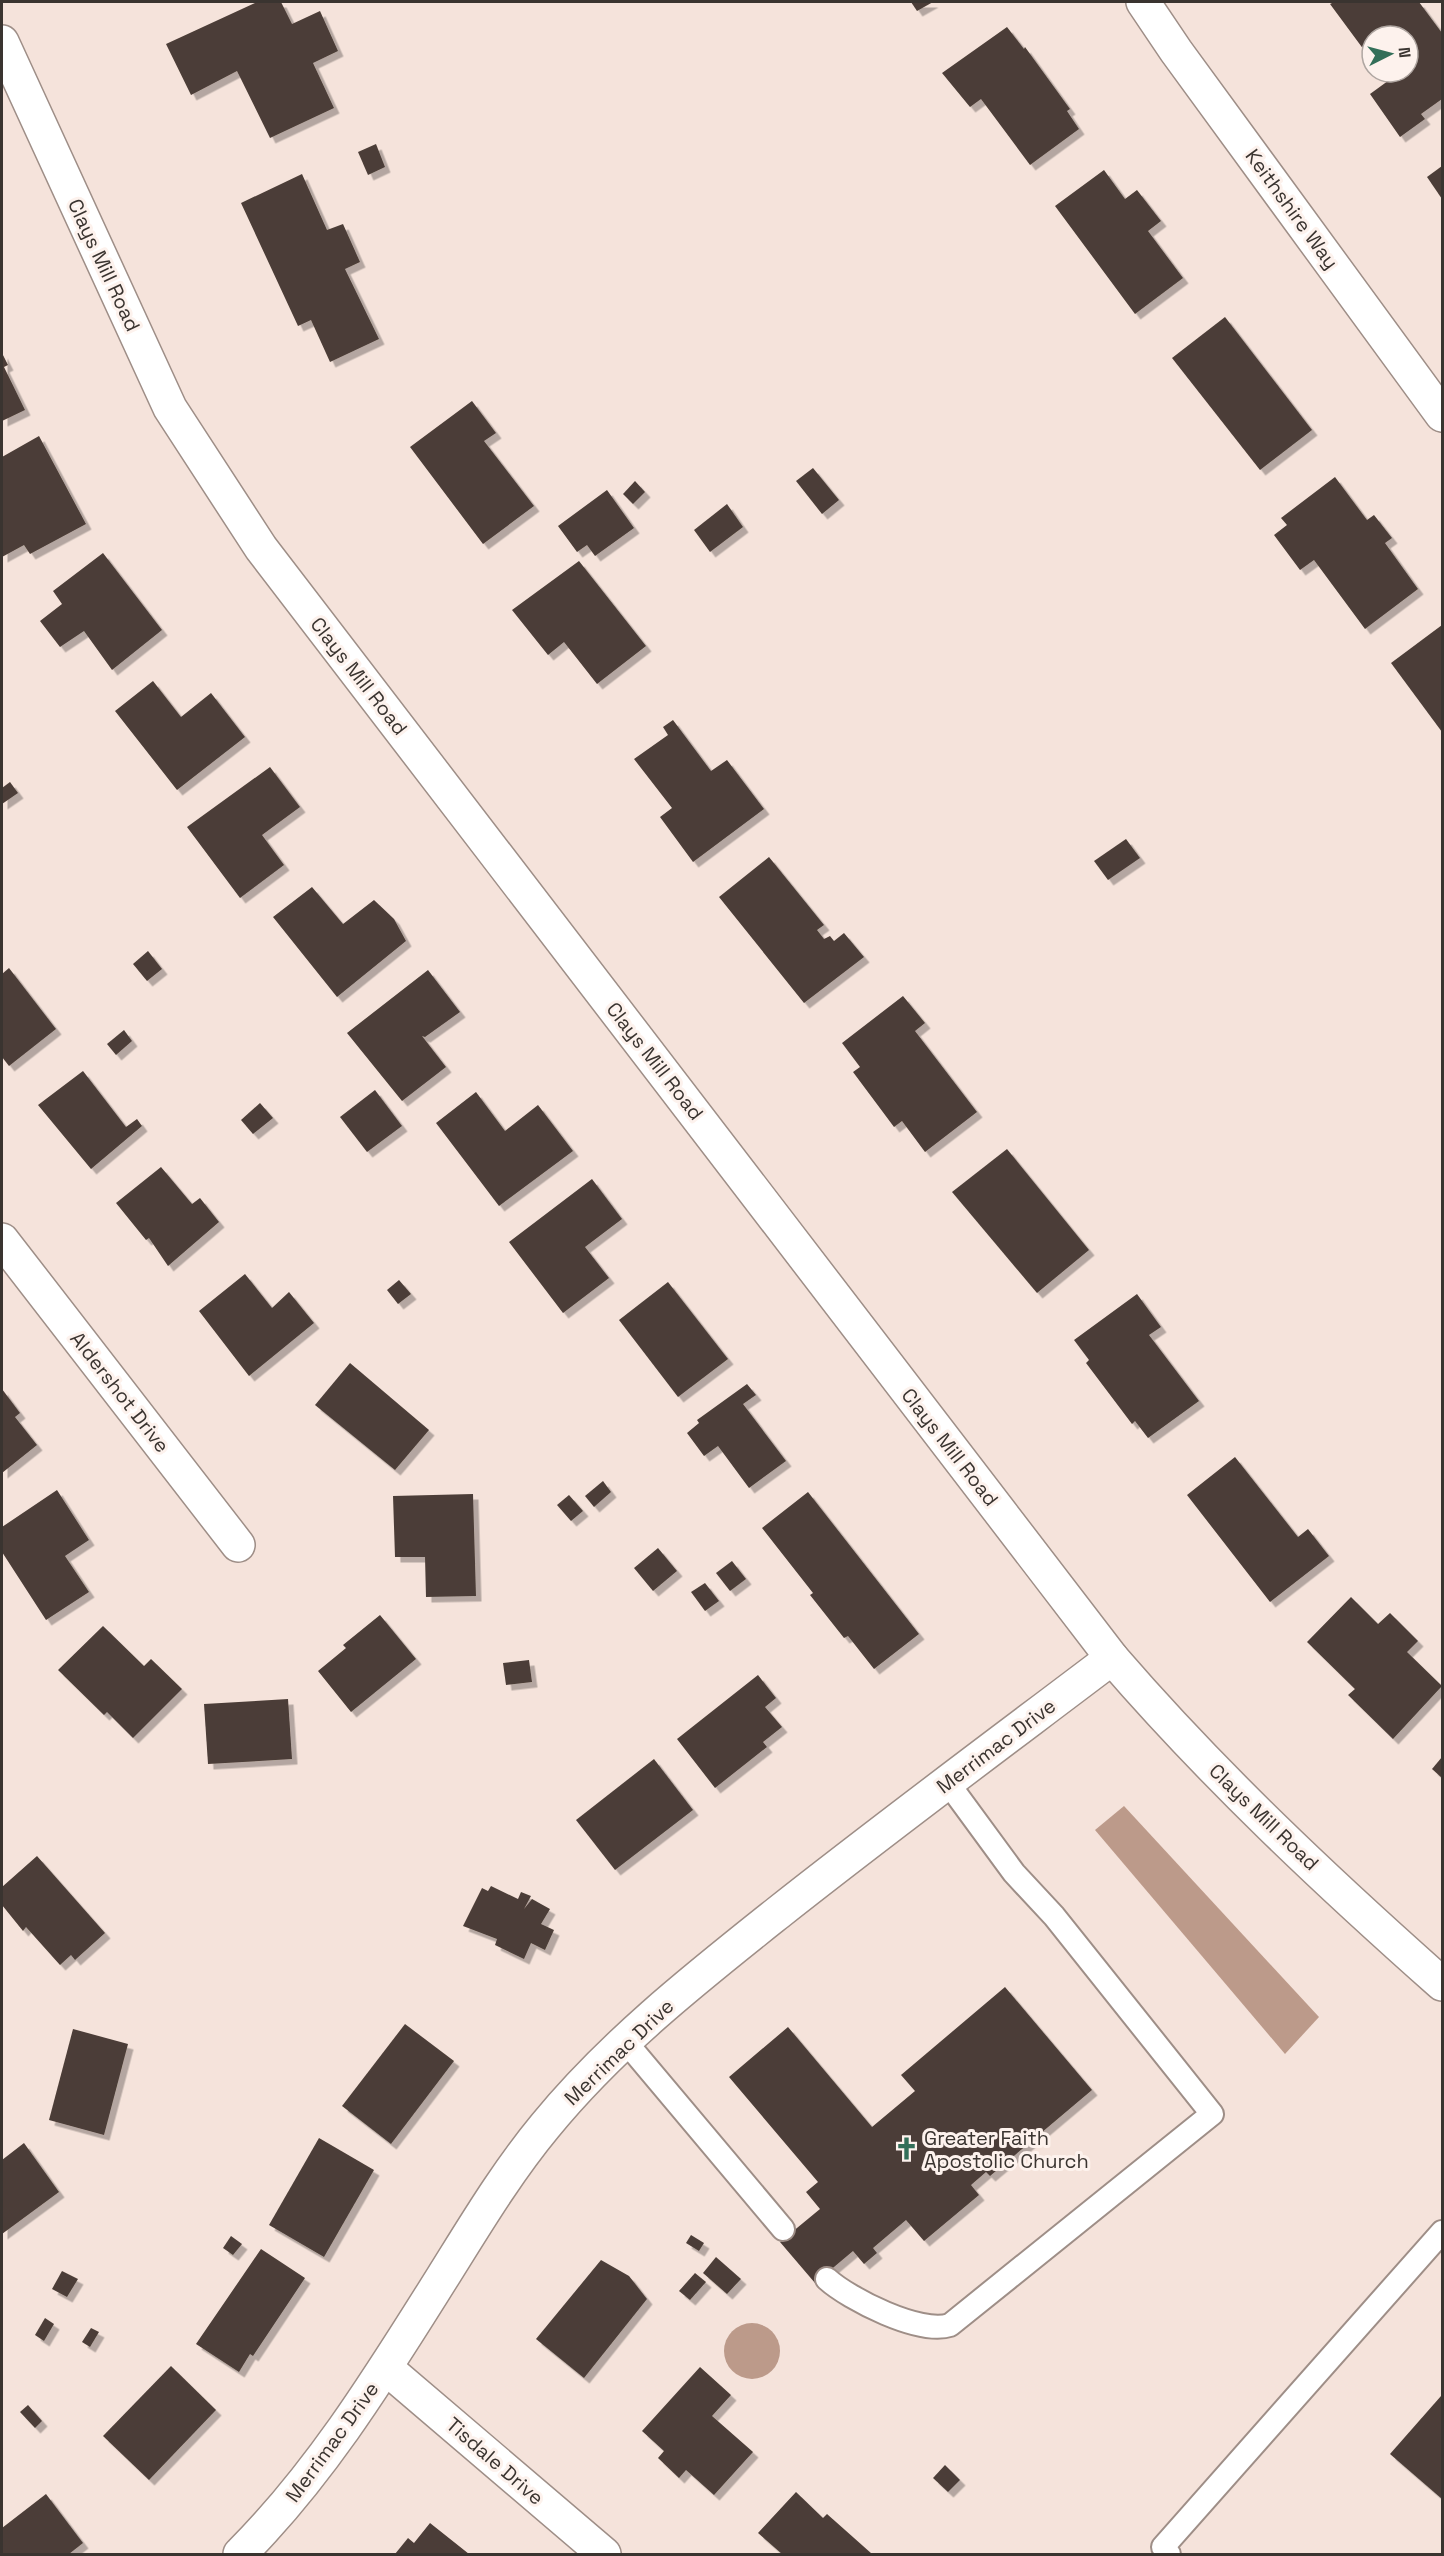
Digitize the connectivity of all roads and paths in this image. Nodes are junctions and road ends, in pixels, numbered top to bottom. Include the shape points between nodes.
1 (1143, 2) edge
2 (2, 42) edge
3 (1443, 415) edge
4 (2, 1240) edge
5 (237, 1545) dead end
6 (1112, 1658) junction
7 (948, 1783) junction
8 (1443, 1984) edge
9 (625, 2041) junction
10 (783, 2229) dead end
11 (1443, 2232) edge
12 (826, 2279) dead end
13 (386, 2368) junction
14 (240, 2554) edge
15 (604, 2554) edge
16 (1169, 2554) edge

1 - 3 street, Keithshire Way
2 - 6 street, Clays Mill Road via 170,408 261,548
4 - 5 street, Aldershot Drive
6 - 7 street, Merrimac Drive
6 - 8 street, Clays Mill Road via 1172,1727 1356,1907
7 - 9 street, Merrimac Drive via 708,1968
7 - 12 lane via 1014,1873 1212,2114 950,2325 934,2326 894,2317 853,2299
9 - 10 lane
9 - 13 street, Merrimac Drive via 545,2126 481,2217
11 - 16 lane via 1163,2547
13 - 14 street, Merrimac Drive via 308,2478
13 - 15 street, Tisdale Drive

